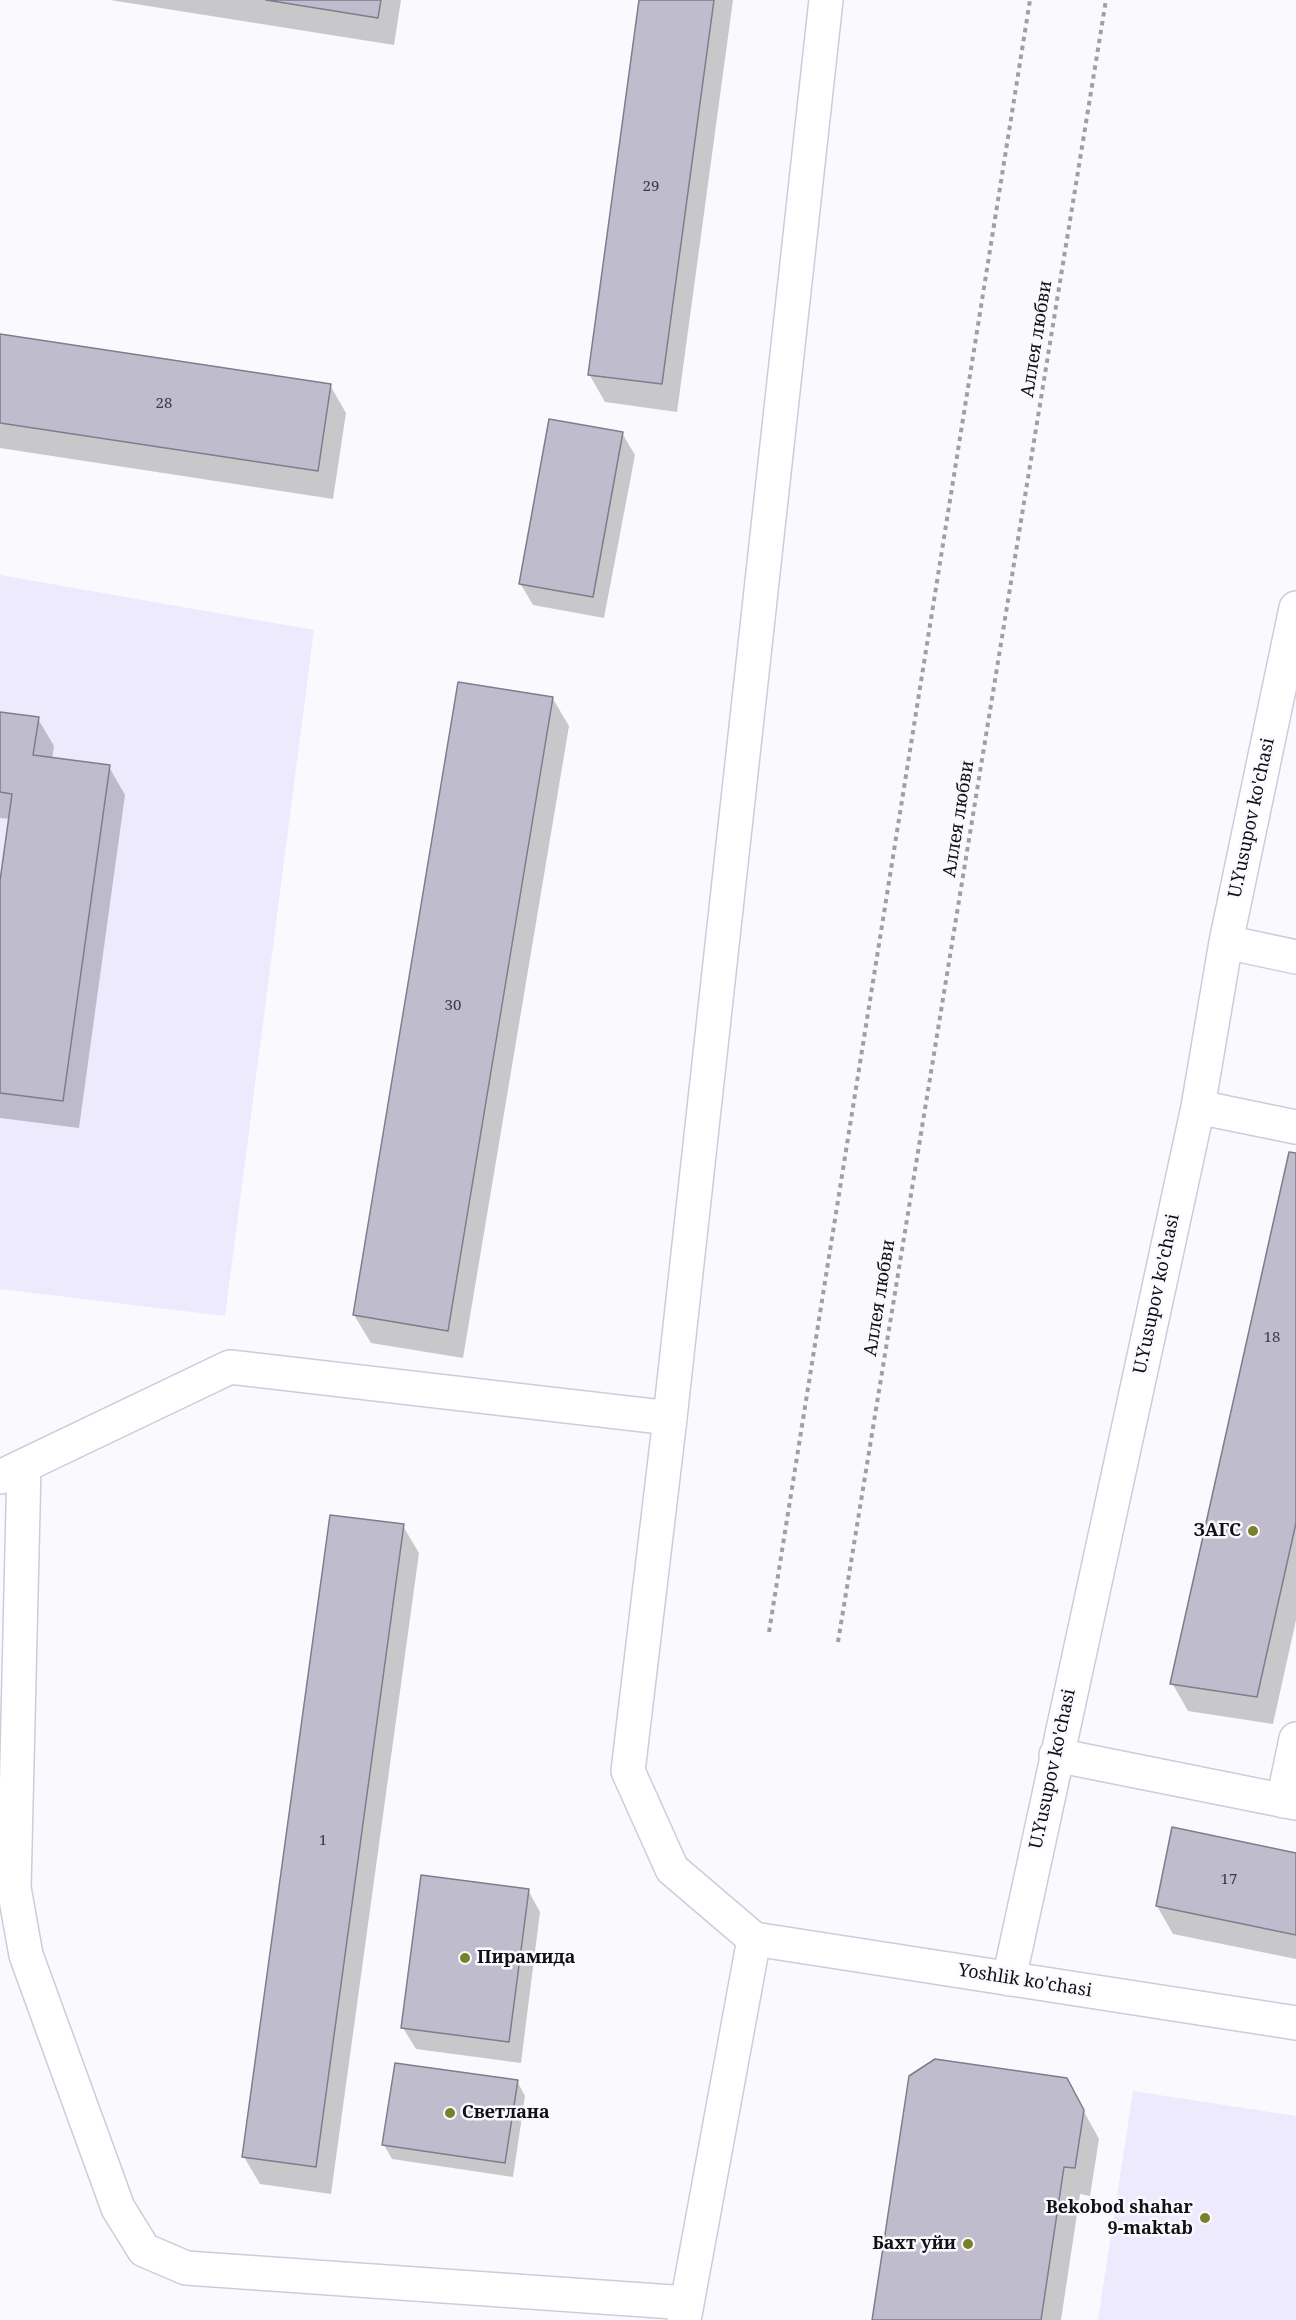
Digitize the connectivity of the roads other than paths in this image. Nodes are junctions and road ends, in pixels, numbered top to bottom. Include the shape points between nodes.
1 (826, 0) edge
2 (1296, 608) edge
3 (1226, 942) junction
4 (1296, 957) edge
5 (1198, 1107) junction
6 (1296, 1126) edge
7 (670, 1418) junction
8 (12, 1471) edge
9 (1296, 1739) edge
10 (1056, 1755) junction
11 (1290, 1802) edge
12 (754, 1939) junction
13 (1009, 1979) junction
14 (1296, 2023) edge
15 (686, 2311) edge

1 - 7 street
2 - 3 street, U.Yusupov ko'chasi
3 - 4 street
3 - 5 street, U.Yusupov ko'chasi
5 - 6 street
5 - 10 street, U.Yusupov ko'chasi
7 - 8 street via 230,1367
7 - 12 street via 628,1771 672,1869
8 - 15 street via 14,1888 26,1955 117,2208 144,2250 186,2268
9 - 11 street
10 - 11 street
10 - 13 street, U.Yusupov ko'chasi
12 - 13 street, Yoshlik ko'chasi
12 - 15 street
13 - 14 street, Yoshlik ko'chasi

